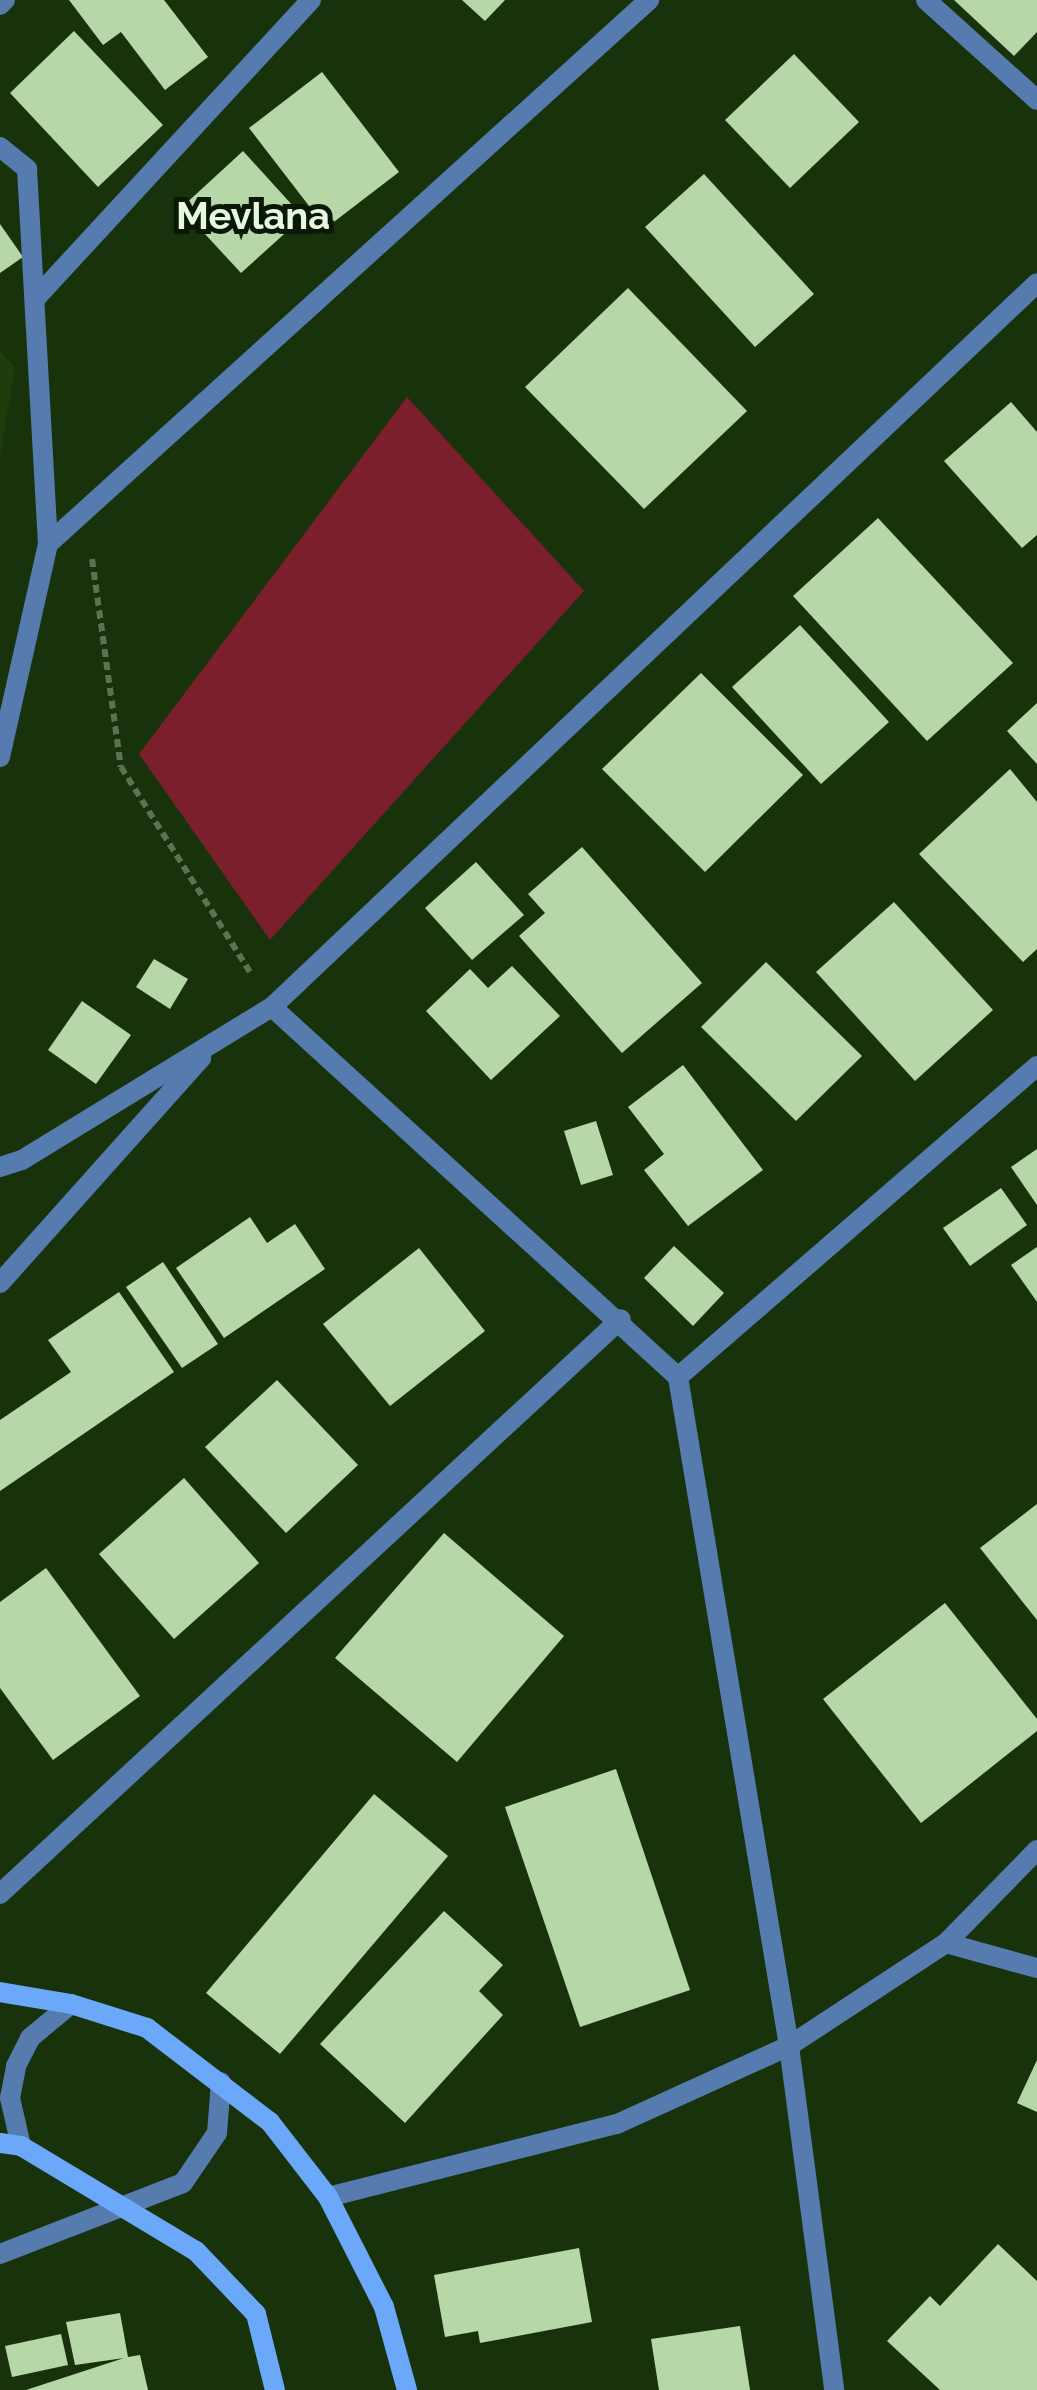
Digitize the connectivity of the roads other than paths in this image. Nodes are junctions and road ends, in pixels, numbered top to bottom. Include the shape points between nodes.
1 (311, 0) edge
2 (649, 0) edge
3 (926, 0) edge
4 (1037, 100) edge
5 (0, 146) edge
6 (1037, 283) edge
7 (35, 299) junction
8 (48, 544) junction
9 (0, 757) edge
10 (272, 1007) junction
11 (216, 1041) junction
12 (1037, 1066) edge
13 (0, 1166) edge
14 (0, 1283) edge
15 (622, 1319) junction
16 (678, 1377) junction
17 (1037, 1850) edge
18 (0, 1894) edge
19 (946, 1943) junction
20 (1037, 1968) edge
21 (0, 1992) edge
22 (72, 2004) junction
23 (790, 2046) junction
24 (221, 2082) junction
25 (10, 2145) edge
26 (328, 2197) junction
27 (124, 2206) junction
28 (0, 2254) edge
29 (275, 2390) edge
30 (407, 2390) edge
31 (834, 2390) edge

1 - 7 street
2 - 8 street
3 - 4 street
5 - 7 street via 27,169
6 - 10 street
7 - 8 street
8 - 9 street
10 - 11 street
10 - 15 street
11 - 13 street via 22,1160
11 - 14 street
12 - 16 street
15 - 16 street
15 - 18 street
16 - 23 street
17 - 19 street
19 - 20 street
19 - 23 street
21 - 22 main road
22 - 24 main road via 147,2028
22 - 25 street via 30,2038 16,2066
23 - 26 street via 618,2124
23 - 31 street
24 - 26 main road via 270,2122
24 - 27 street via 217,2134 204,2160 156,2199
25 - 27 main road
26 - 30 main road via 384,2307
27 - 28 street
27 - 29 main road via 196,2251 256,2314

